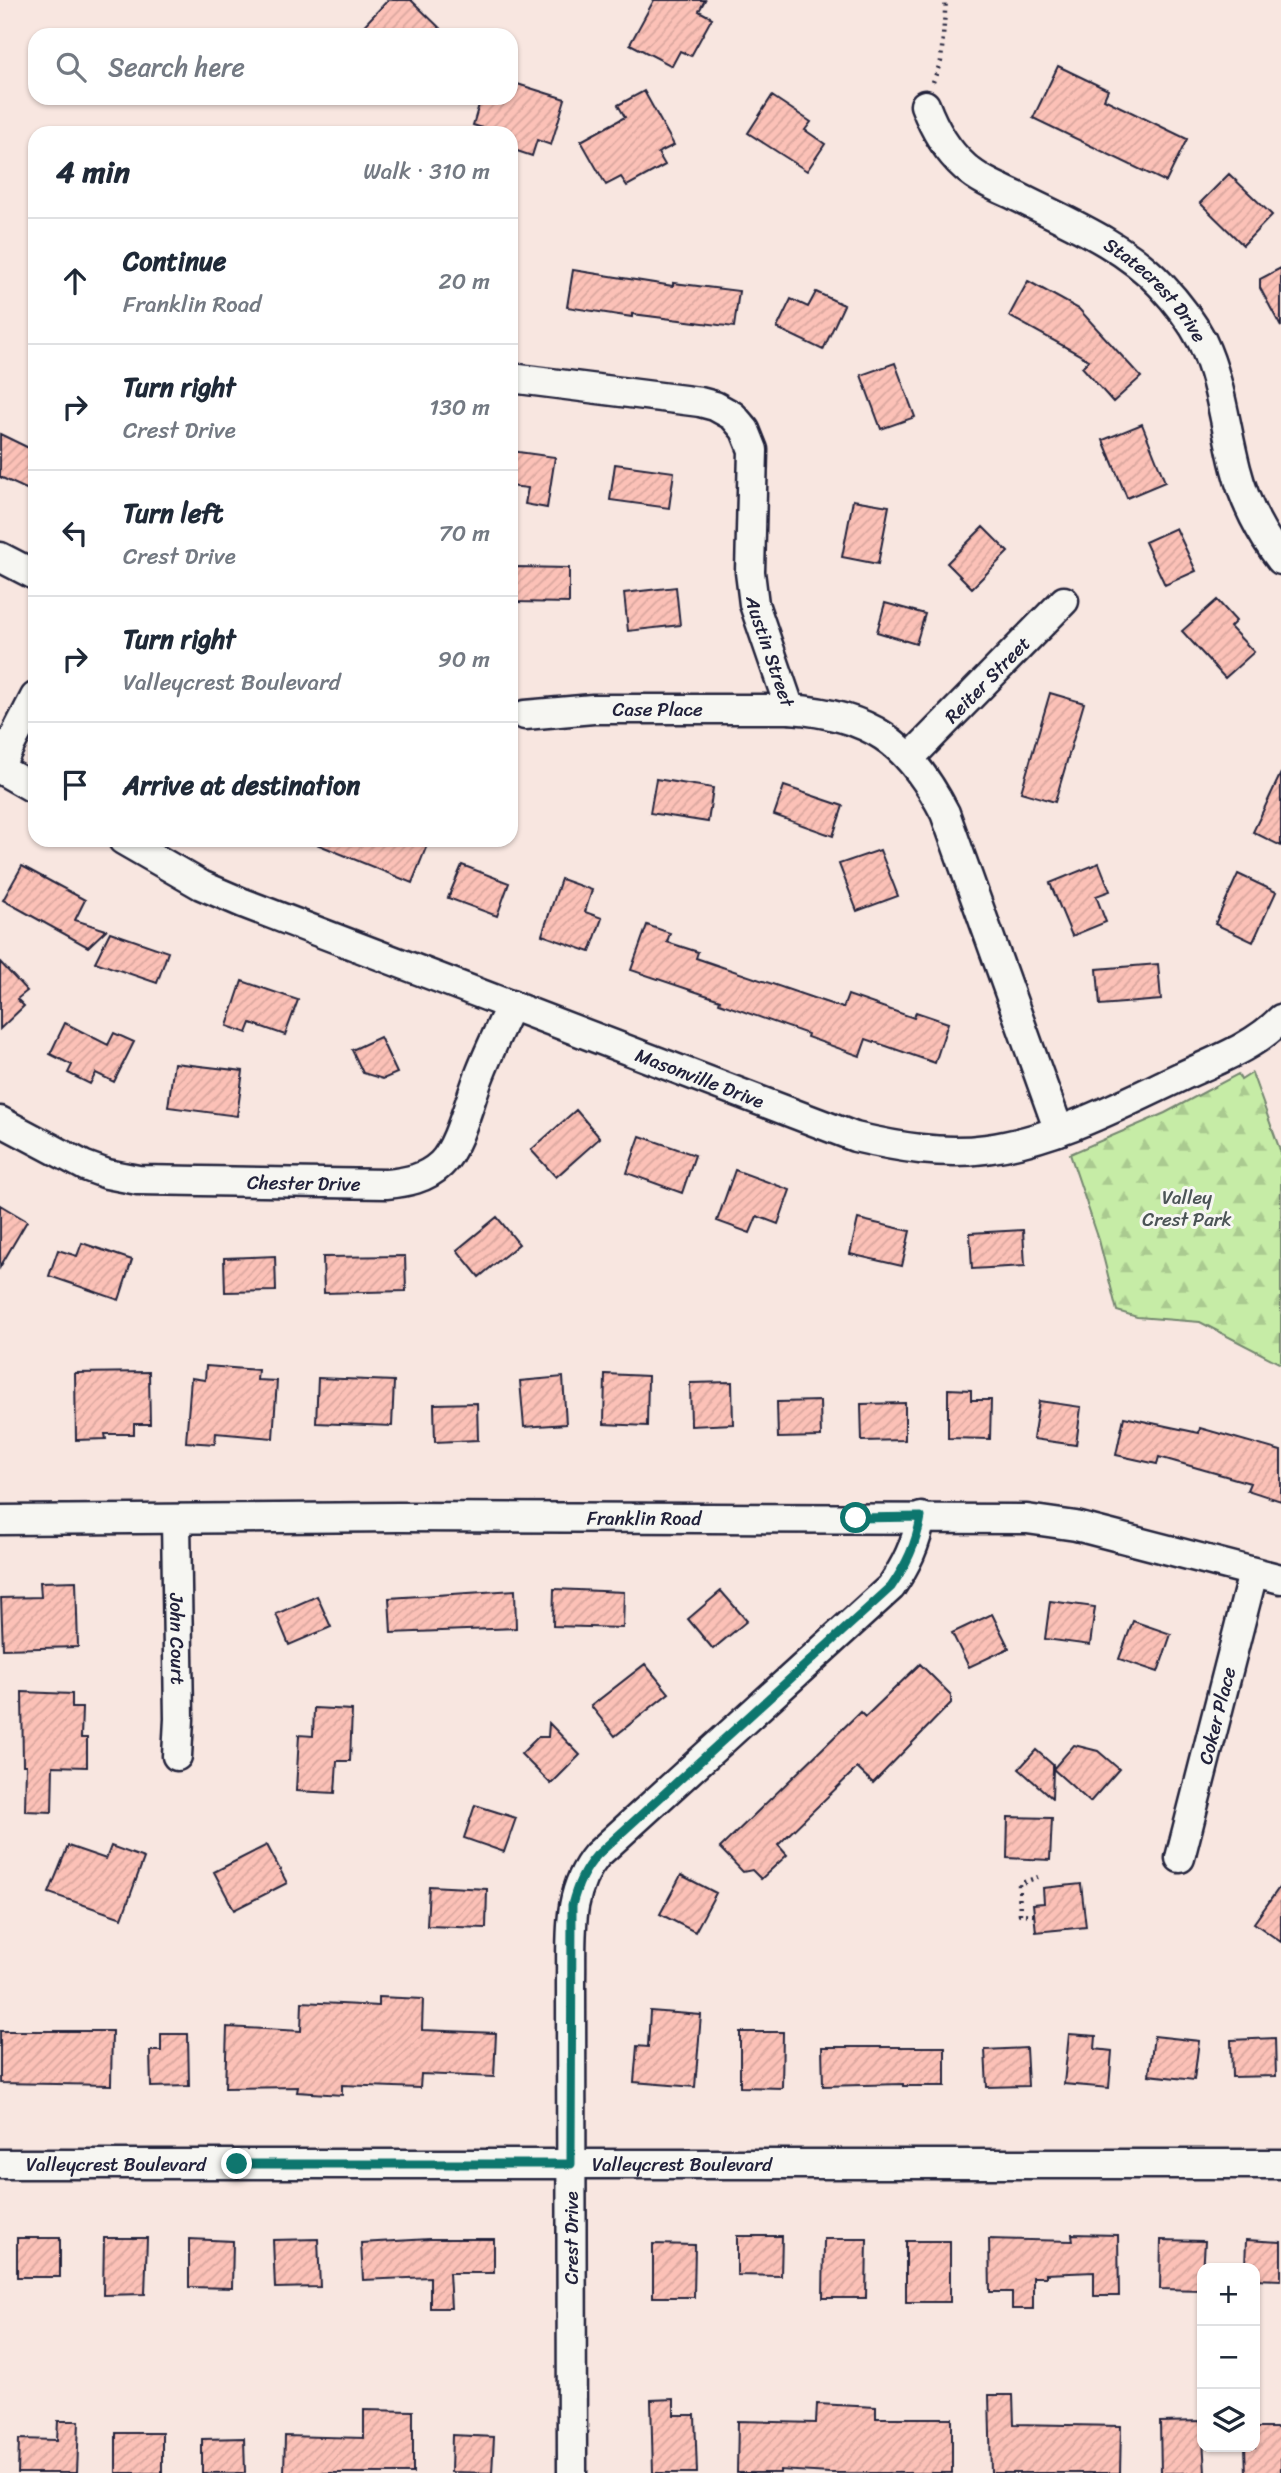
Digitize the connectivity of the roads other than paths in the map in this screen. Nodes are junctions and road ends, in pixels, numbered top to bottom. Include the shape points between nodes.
1 (925, 105) road end
2 (518, 379) edge
3 (0, 557) edge
4 (1281, 560) edge
5 (28, 571) edge
6 (1064, 601) dead end
7 (789, 709) junction
8 (28, 711) edge
9 (525, 715) dead end
10 (910, 758) junction
11 (0, 767) edge
12 (28, 785) edge
13 (135, 847) edge
14 (511, 1004) junction
15 (1281, 1019) edge
16 (0, 1121) edge
17 (1059, 1131) junction
18 (921, 1517) junction
19 (0, 1521) edge
20 (176, 1521) junction
21 (1253, 1573) junction
22 (1281, 1579) edge
23 (177, 1756) dead end
24 (1180, 1858) dead end
25 (0, 2164) edge
26 (571, 2164) junction
27 (1281, 2164) edge
28 (572, 2473) edge

1 - 4 street, Statecrest Drive via 947,149 967,169 1132,260 1185,312 1216,379 1252,513
2 - 7 street, Austin Street via 700,402 733,416 745,430 753,450 750,572 754,604
3 - 5 street
6 - 10 street, Reiter Street
7 - 9 street, Case Place via 593,709
7 - 10 street, Austin Street via 826,712 856,721
8 - 11 street
10 - 17 street, Austin Street via 945,813
11 - 12 street
13 - 14 street, Masonville Drive via 201,885
14 - 16 street, Chester Drive via 452,1150 424,1177 407,1182 138,1180 85,1166
14 - 17 street, Masonville Drive via 855,1137 896,1147 987,1149
15 - 17 street, Masonville Drive via 1248,1045
18 - 20 street, Franklin Road
18 - 21 street, Franklin Road via 1027,1519 1076,1526
18 - 26 street, Crest Drive via 907,1564 891,1587 587,1866 572,1905
19 - 20 street, Franklin Road
20 - 23 street, John Court
21 - 22 street, Franklin Road
21 - 24 street, Coker Place
25 - 26 street, Valleycrest Boulevard
26 - 27 street, Valleycrest Boulevard
26 - 28 street, Crest Drive

